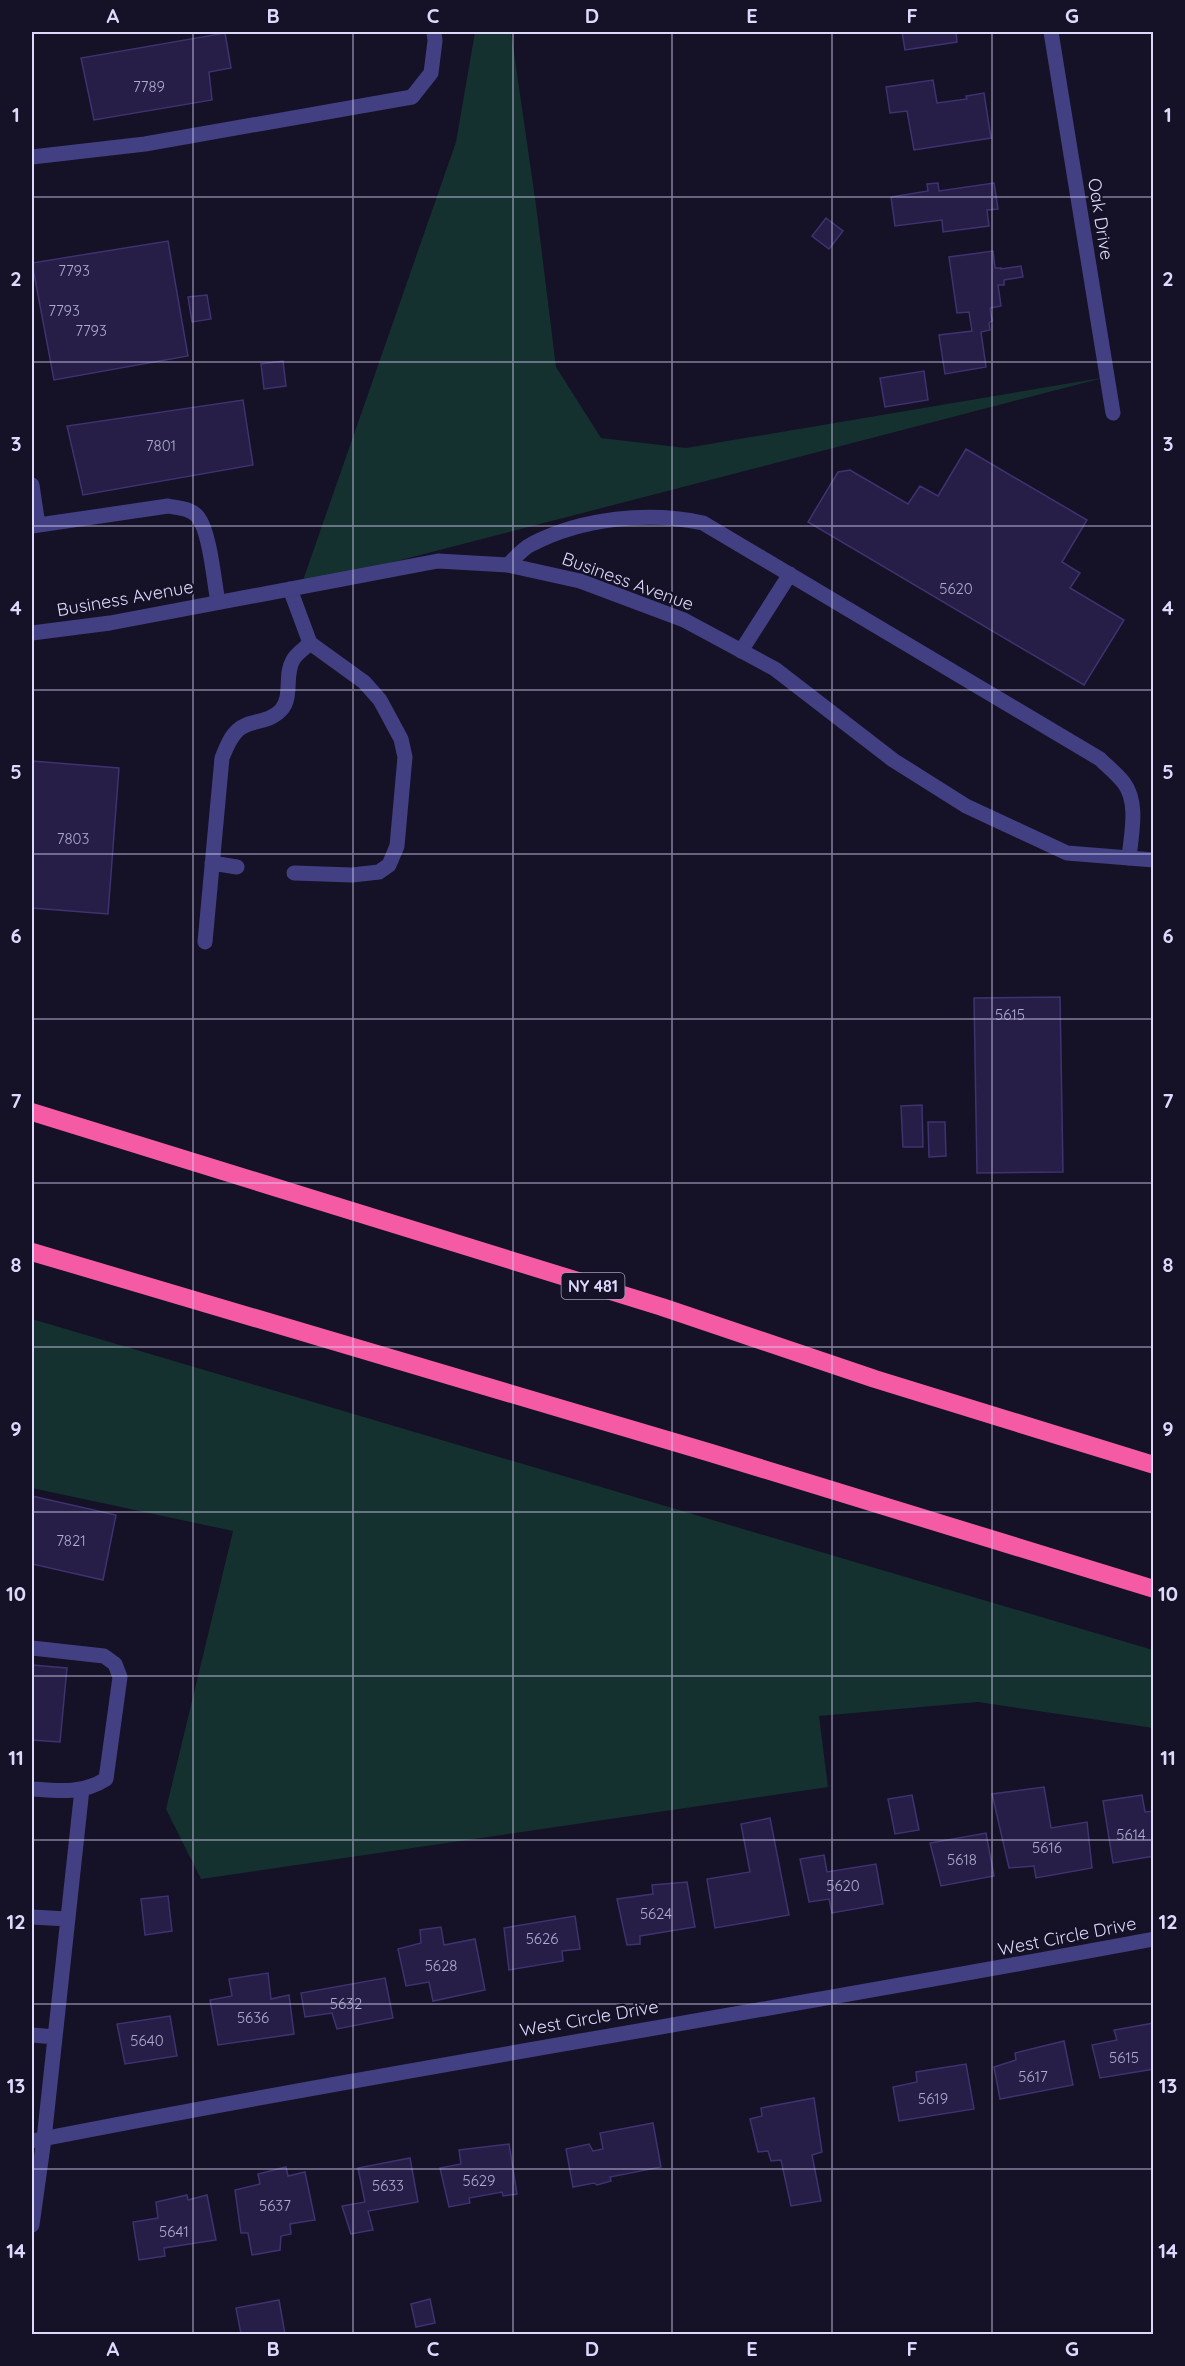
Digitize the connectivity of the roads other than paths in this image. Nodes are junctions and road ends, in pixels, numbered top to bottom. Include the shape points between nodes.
1 (434, 32) edge
2 (1051, 32) edge
3 (32, 157) edge
4 (1113, 413) dead end
5 (32, 485) edge
6 (35, 526) edge
7 (508, 564) junction
8 (790, 574) junction
9 (290, 589) junction
10 (218, 602) junction
11 (32, 633) edge
12 (310, 644) junction
13 (741, 651) junction
14 (1129, 858) junction
15 (1154, 860) edge
16 (212, 863) junction
17 (237, 867) dead end
18 (294, 873) dead end
19 (206, 942) dead end
20 (32, 1112) edge
21 (32, 1252) edge
22 (1154, 1465) edge
23 (1154, 1589) edge
24 (32, 1648) edge
25 (32, 1789) edge
26 (82, 1789) junction
27 (32, 1917) edge
28 (67, 1918) junction
29 (1154, 1939) edge
30 (32, 2036) edge
31 (55, 2037) junction
32 (38, 2140) edge
33 (32, 2225) edge

1 - 3 street via 431,73 412,97 145,144
2 - 4 street, Oak Drive
5 - 6 street
6 - 10 street via 168,506 186,509 197,515 206,530
7 - 8 street via 530,545 581,527 618,519 678,517 703,523
7 - 9 street, Business Avenue via 438,561
7 - 13 street, Business Avenue via 580,581 684,620
8 - 13 street
8 - 14 street via 1100,759 1124,783 1130,796 1133,819
9 - 10 street, Business Avenue
9 - 12 street
10 - 11 street, Business Avenue
12 - 16 street via 293,660 283,708 265,721 240,728 226,749
12 - 18 street via 364,682 380,700 401,739 405,757 397,846 389,865 379,872 352,875
13 - 14 street, Business Avenue via 775,669 893,760 966,806 1067,853
14 - 15 street, Business Avenue
16 - 17 street
16 - 19 street
20 - 22 highway, NY 481
21 - 23 highway via 700,1449
24 - 26 street via 104,1656 115,1664 120,1677 106,1779
25 - 26 street
26 - 28 street
27 - 28 street
28 - 31 street
29 - 32 street, West Circle Drive via 493,2055
30 - 31 street
31 - 32 street
32 - 33 street

